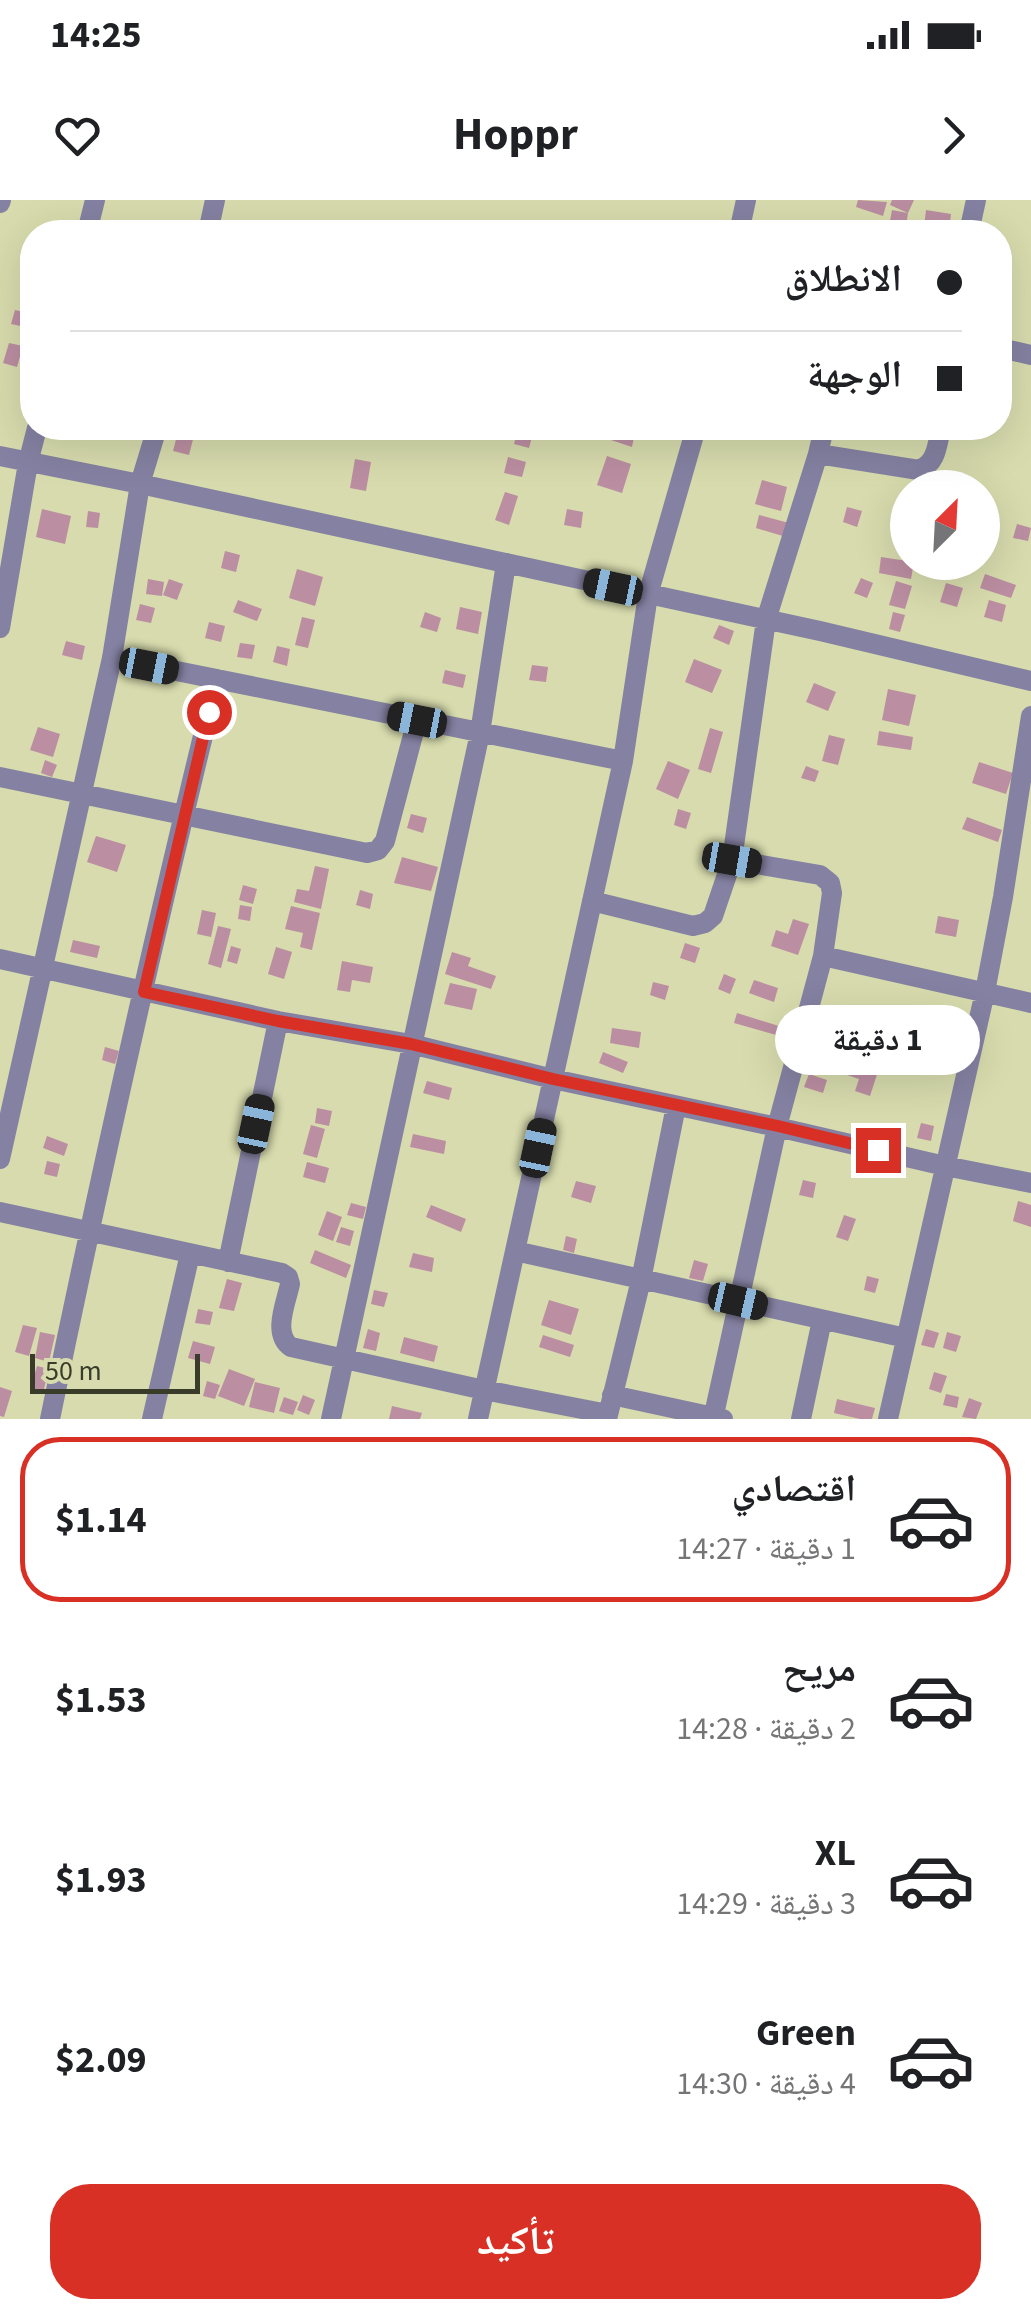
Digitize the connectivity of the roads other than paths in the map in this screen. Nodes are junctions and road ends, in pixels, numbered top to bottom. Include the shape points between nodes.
1 (34, 440) edge
2 (153, 440) edge
3 (693, 440) edge
4 (821, 440) edge
5 (938, 440) edge
6 (818, 454) junction
7 (0, 456) edge
8 (28, 463) junction
9 (140, 484) junction
10 (506, 563) junction
11 (648, 595) junction
12 (766, 620) junction
13 (0, 628) edge
14 (112, 658) junction
15 (217, 680) junction
16 (1031, 681) edge
17 (1031, 716) edge
18 (417, 720) junction
19 (480, 733) junction
20 (623, 761) junction
21 (0, 777) edge
22 (82, 793) junction
23 (184, 814) junction
24 (732, 860) junction
25 (592, 901) junction
26 (823, 956) junction
27 (0, 959) edge
28 (43, 968) junction
29 (144, 992) junction
30 (984, 992) junction
31 (1031, 1003) edge
32 (278, 1021) junction
33 (411, 1044) junction
34 (553, 1079) junction
35 (676, 1106) junction
36 (778, 1126) junction
37 (0, 1160) edge
38 (946, 1166) junction
39 (1031, 1183) edge
40 (0, 1212) edge
41 (89, 1230) junction
42 (515, 1251) junction
43 (190, 1254) junction
44 (228, 1262) junction
45 (641, 1280) junction
46 (738, 1301) junction
47 (822, 1320) junction
48 (906, 1338) junction
49 (344, 1358) junction
50 (484, 1390) junction
51 (609, 1410) edge
52 (716, 1418) edge
53 (50, 1419) edge
54 (152, 1419) edge
55 (331, 1419) edge
56 (478, 1419) edge
57 (800, 1419) edge
58 (888, 1419) edge

1 - 8 street
2 - 9 street
3 - 11 street
4 - 6 street
5 - 6 street via 934,459 919,470
6 - 12 street
7 - 8 street
8 - 9 street
8 - 13 street
9 - 10 street
9 - 14 street
10 - 11 street
10 - 19 street
11 - 12 street
11 - 20 street
12 - 16 street
12 - 24 street
14 - 15 street
14 - 22 street
15 - 18 street
15 - 23 street
17 - 30 street
18 - 19 street
18 - 23 street via 378,850
19 - 20 street
19 - 33 street
20 - 25 street
21 - 22 street
22 - 23 street
22 - 28 street
23 - 29 street
24 - 25 street via 714,916 704,923 693,926
24 - 26 street via 820,875 830,883
25 - 34 street
26 - 30 street
26 - 36 street
27 - 28 street
28 - 29 street
28 - 37 street
29 - 32 street
29 - 41 street
30 - 31 street
30 - 38 street
32 - 33 street
32 - 44 street
33 - 34 street
33 - 49 street
34 - 35 street
34 - 42 street
35 - 36 street
35 - 45 street
36 - 38 street
36 - 46 street
38 - 39 street
38 - 48 street
40 - 41 street
41 - 43 street
41 - 53 street
42 - 45 street
42 - 50 street
43 - 44 street
43 - 54 street
44 - 49 street via 288,1277 284,1342
45 - 46 street
45 - 51 street
46 - 47 street
46 - 52 street
47 - 48 street
47 - 57 street
48 - 58 street
49 - 50 street
49 - 55 street
50 - 51 street
50 - 56 street
51 - 52 street

